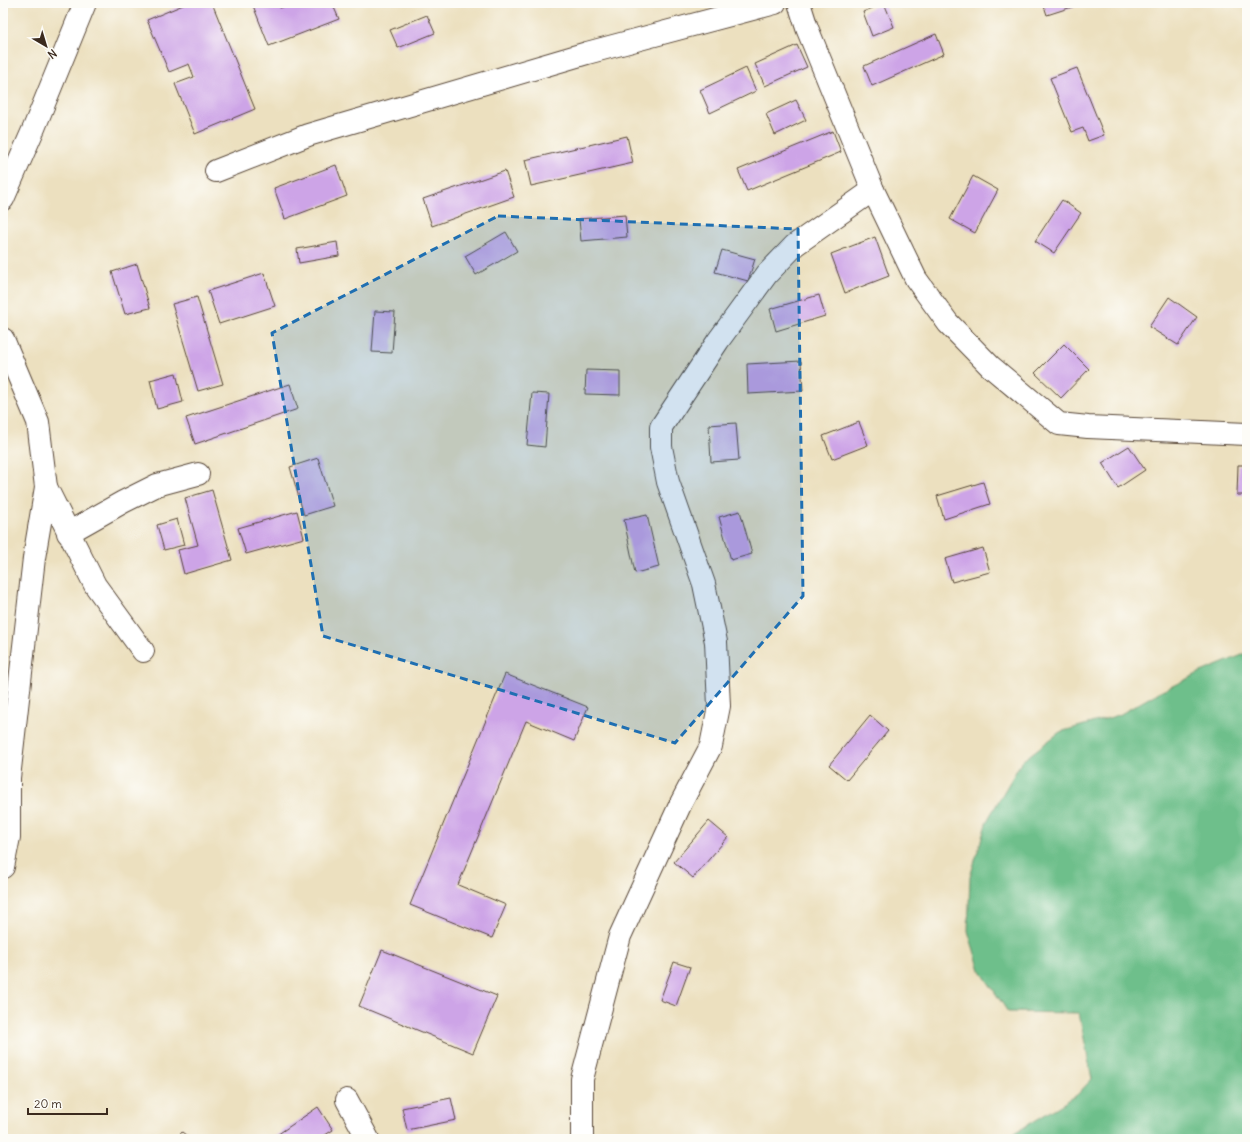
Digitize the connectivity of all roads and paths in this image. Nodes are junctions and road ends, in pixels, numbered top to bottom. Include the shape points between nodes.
1 (85, 3) edge
2 (775, 3) edge
3 (799, 3) edge
4 (216, 171) dead end
5 (873, 190) junction
6 (3, 199) edge
7 (3, 339) edge
8 (1247, 434) edge
9 (198, 474) dead end
10 (46, 487) junction
11 (68, 532) junction
12 (143, 651) dead end
13 (3, 867) edge
14 (346, 1100) dead end
15 (368, 1139) edge
16 (582, 1139) edge

1 - 6 street
2 - 4 street via 587,53 316,133
3 - 5 street
5 - 8 street via 916,279 948,323 990,366 1059,424
5 - 16 street via 795,245 767,274 718,341 661,427 660,447 668,482 704,584 716,642 719,706 711,746 681,803 620,936 582,1079
7 - 10 street via 38,422
9 - 11 street via 157,485
10 - 11 street
10 - 13 street via 34,558 9,778 9,838
11 - 12 street via 95,585
14 - 15 street

